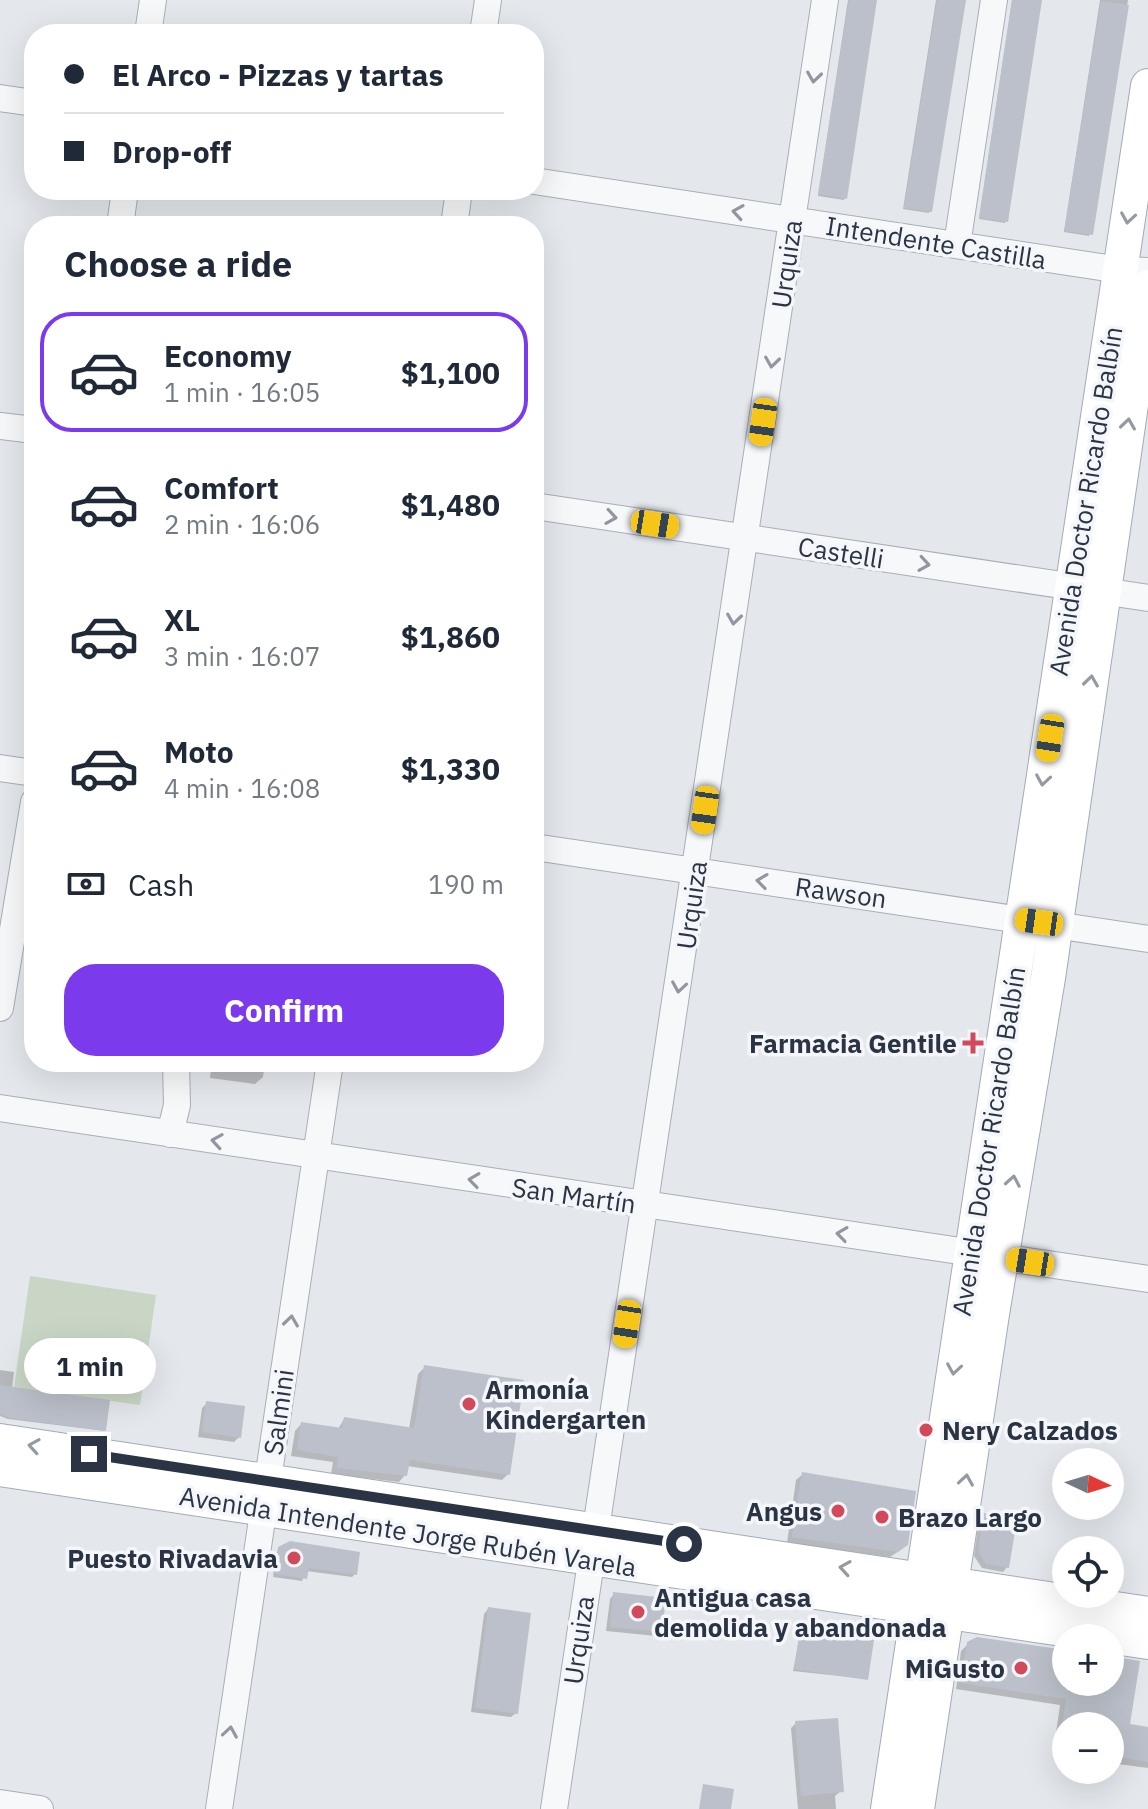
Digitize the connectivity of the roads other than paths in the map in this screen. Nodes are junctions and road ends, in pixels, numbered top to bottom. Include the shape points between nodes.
1 (153, 0) edge
2 (488, 0) edge
3 (825, 0) edge
4 (994, 0) edge
5 (149, 24) edge
6 (484, 24) edge
7 (1148, 86) edge
8 (0, 98) edge
9 (24, 102) edge
10 (544, 183) edge
11 (793, 220) junction
12 (957, 245) junction
13 (1139, 276) edge
14 (0, 426) edge
15 (24, 429) edge
16 (544, 508) edge
17 (746, 538) junction
18 (1088, 589) junction
19 (1148, 598) edge
20 (0, 768) edge
21 (24, 772) edge
22 (544, 848) edge
23 (24, 863) edge
24 (696, 871) junction
25 (1022, 920) junction
26 (1056, 925) junction
27 (1148, 939) edge
28 (0, 1008) edge
29 (176, 1072) edge
30 (329, 1072) edge
31 (0, 1108) edge
32 (170, 1134) junction
33 (316, 1156) junction
34 (646, 1206) junction
35 (986, 1256) junction
36 (1148, 1279) edge
37 (0, 1441) edge
38 (0, 1469) edge
39 (265, 1495) junction
40 (592, 1544) junction
41 (934, 1596) junction
42 (1148, 1614) edge
43 (1148, 1642) edge
44 (0, 1803) edge
45 (40, 1809) edge
46 (219, 1809) edge
47 (554, 1809) edge
48 (888, 1809) edge
49 (917, 1809) edge

1 - 5 street
2 - 6 street
3 -> 11 street, Urquiza
4 - 12 street
7 -> 13 main road, Avenida Doctor Ricardo Balbín
8 - 9 street
11 -> 10 street, Intendente Castilla
11 - 12 street, Intendente Castilla
11 -> 17 street, Urquiza
12 - 13 street, Intendente Castilla
13 - 18 main road, Avenida Doctor Ricardo Balbín
14 - 15 street
16 -> 17 street, Castelli
17 -> 18 street, Castelli
17 -> 24 street, Urquiza
18 - 19 street, Castelli
18 -> 25 main road, Avenida Doctor Ricardo Balbín
26 -> 18 main road, Avenida Doctor Ricardo Balbín
20 - 21 street
22 - 24 street, Rawson
23 - 28 street
25 -> 24 street, Rawson
24 -> 34 street, Urquiza
25 - 26 street, Rawson
25 - 35 main road, Avenida Doctor Ricardo Balbín
26 - 27 street, Rawson
35 -> 26 main road, Avenida Doctor Ricardo Balbín
29 - 32 street via 177,1105
30 - 33 street, Salmini
31 - 32 street, San Martín
33 -> 32 street, San Martín
34 -> 33 street, San Martín
39 -> 33 street, Salmini
35 -> 34 street, San Martín
34 - 40 street, Urquiza
35 - 36 street, San Martín
35 - 41 main road, Avenida Doctor Ricardo Balbín
39 -> 37 main road, Avenida Intendente Jorge Rubén Varela
38 - 39 main road, Avenida Intendente Jorge Rubén Varela
39 - 40 main road, Avenida Intendente Jorge Rubén Varela
46 -> 39 street, Salmini
40 - 41 main road, Avenida Intendente Jorge Rubén Varela
40 - 47 street, Urquiza
41 - 42 main road, Avenida Intendente Jorge Rubén Varela
41 - 43 main road, Avenida Intendente Jorge Rubén Varela
41 - 48 main road
41 - 49 main road
44 - 45 street

